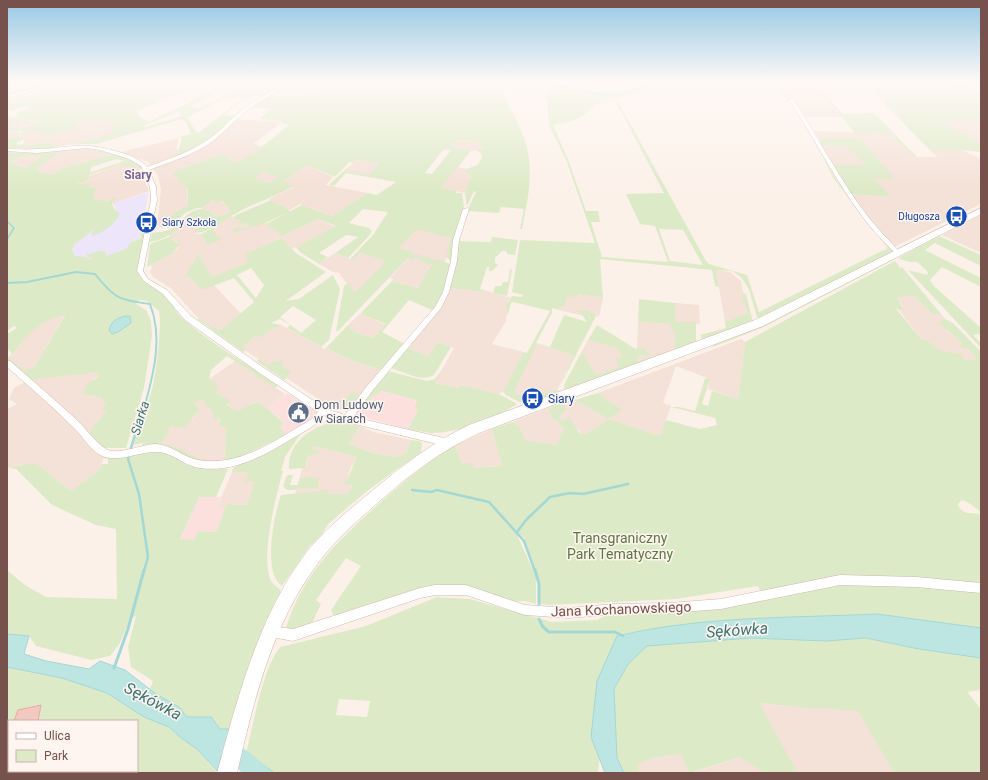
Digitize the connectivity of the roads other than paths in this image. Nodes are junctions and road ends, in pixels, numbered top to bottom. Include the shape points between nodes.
1 (235, 117) edge
2 (803, 117) edge
3 (7, 150) edge
4 (146, 169) junction
5 (466, 209) dead end
6 (981, 211) edge
7 (898, 253) junction
8 (7, 364) edge
9 (323, 411) junction
10 (347, 419) junction
11 (443, 444) junction
12 (981, 588) edge
13 (270, 632) junction
14 (227, 773) edge

1 - 4 street via 211,140 188,153
2 - 7 street via 849,195
3 - 4 street via 94,148 131,158
4 - 9 street via 153,187 154,200 140,270 146,280 165,292 188,318
5 - 10 street via 456,240 454,261 446,292 438,308
6 - 7 main road
7 - 11 main road via 759,323 474,429
8 - 9 street via 69,418 104,453 114,455 146,448 169,451 195,464 226,466 242,462 310,424
9 - 10 street
10 - 11 street via 417,435
11 - 13 main road via 409,468 333,535 298,579
12 - 13 street, Jana Kochanowskiego via 916,582 840,580 721,604 568,614 525,610 466,590 435,590 293,635
13 - 14 main road via 249,690

